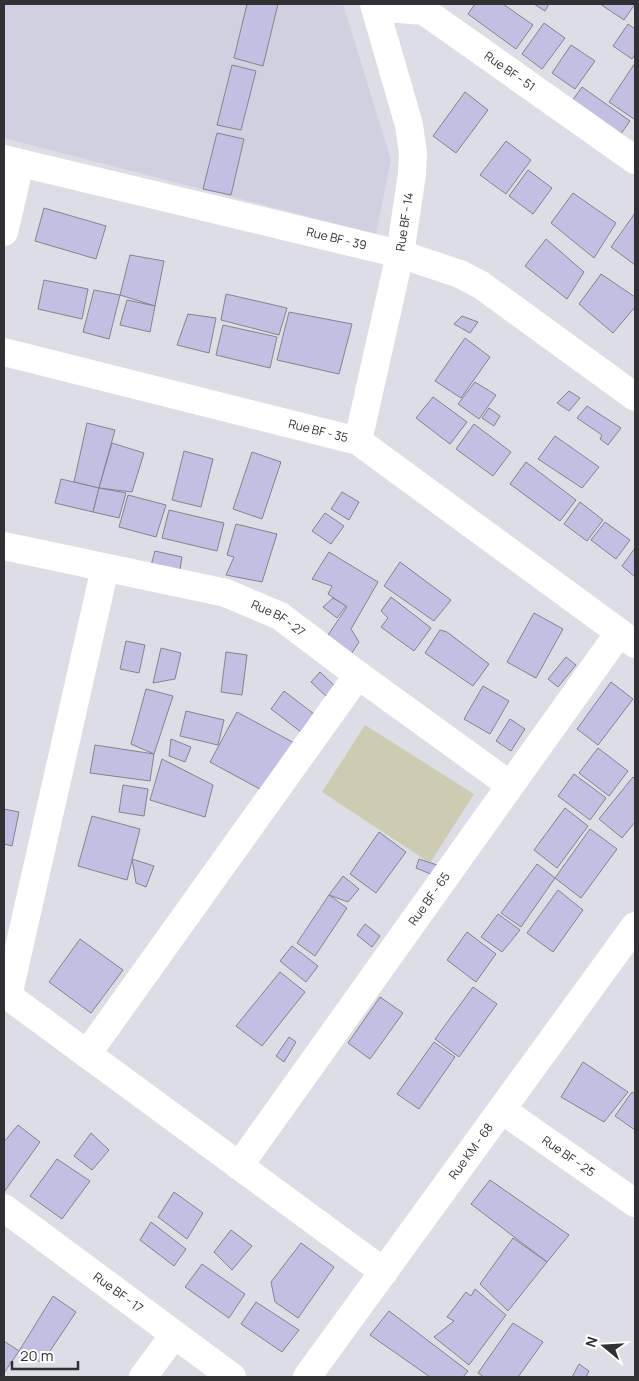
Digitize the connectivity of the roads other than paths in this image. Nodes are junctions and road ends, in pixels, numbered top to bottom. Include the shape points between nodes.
1 (374, 5) edge
2 (635, 160) edge
3 (12, 161) edge
4 (4, 232) edge
5 (400, 254) junction
6 (4, 352) edge
7 (635, 397) edge
8 (358, 441) junction
9 (4, 546) edge
10 (106, 568) junction
11 (627, 638) edge
12 (358, 675) junction
13 (510, 785) junction
14 (635, 926) edge
15 (6, 994) edge
16 (87, 1054) junction
17 (502, 1110) junction
18 (239, 1166) junction
19 (635, 1203) edge
20 (4, 1208) edge
21 (384, 1272) junction
22 (174, 1335) junction
23 (143, 1377) edge
24 (232, 1377) edge
25 (308, 1377) edge

1 - 2 street, Rue BF - 51 via 424,11
1 - 5 street, Rue BF - 14 via 413,153
3 - 4 street
3 - 5 street, Rue BF - 39
5 - 7 street, Rue BF - 39 via 460,274 481,285
5 - 8 street, Rue BF - 14
6 - 8 street, Rue BF - 35
8 - 11 street, Rue BF - 35
9 - 10 street, Rue BF - 27
10 - 12 street, Rue BF - 27 via 226,593 253,604 280,616
10 - 15 street
11 - 13 street, Rue BF - 65
12 - 13 street, Rue BF - 27
12 - 16 street
13 - 18 street, Rue BF - 65
14 - 17 street, Rue KM - 68
15 - 16 street
16 - 18 street
17 - 19 street, Rue BF - 25
17 - 21 street, Rue KM - 68
18 - 21 street
20 - 22 street, Rue BF - 17
21 - 25 street, Rue KM - 68
22 - 23 street
22 - 24 street, Rue BF - 17

